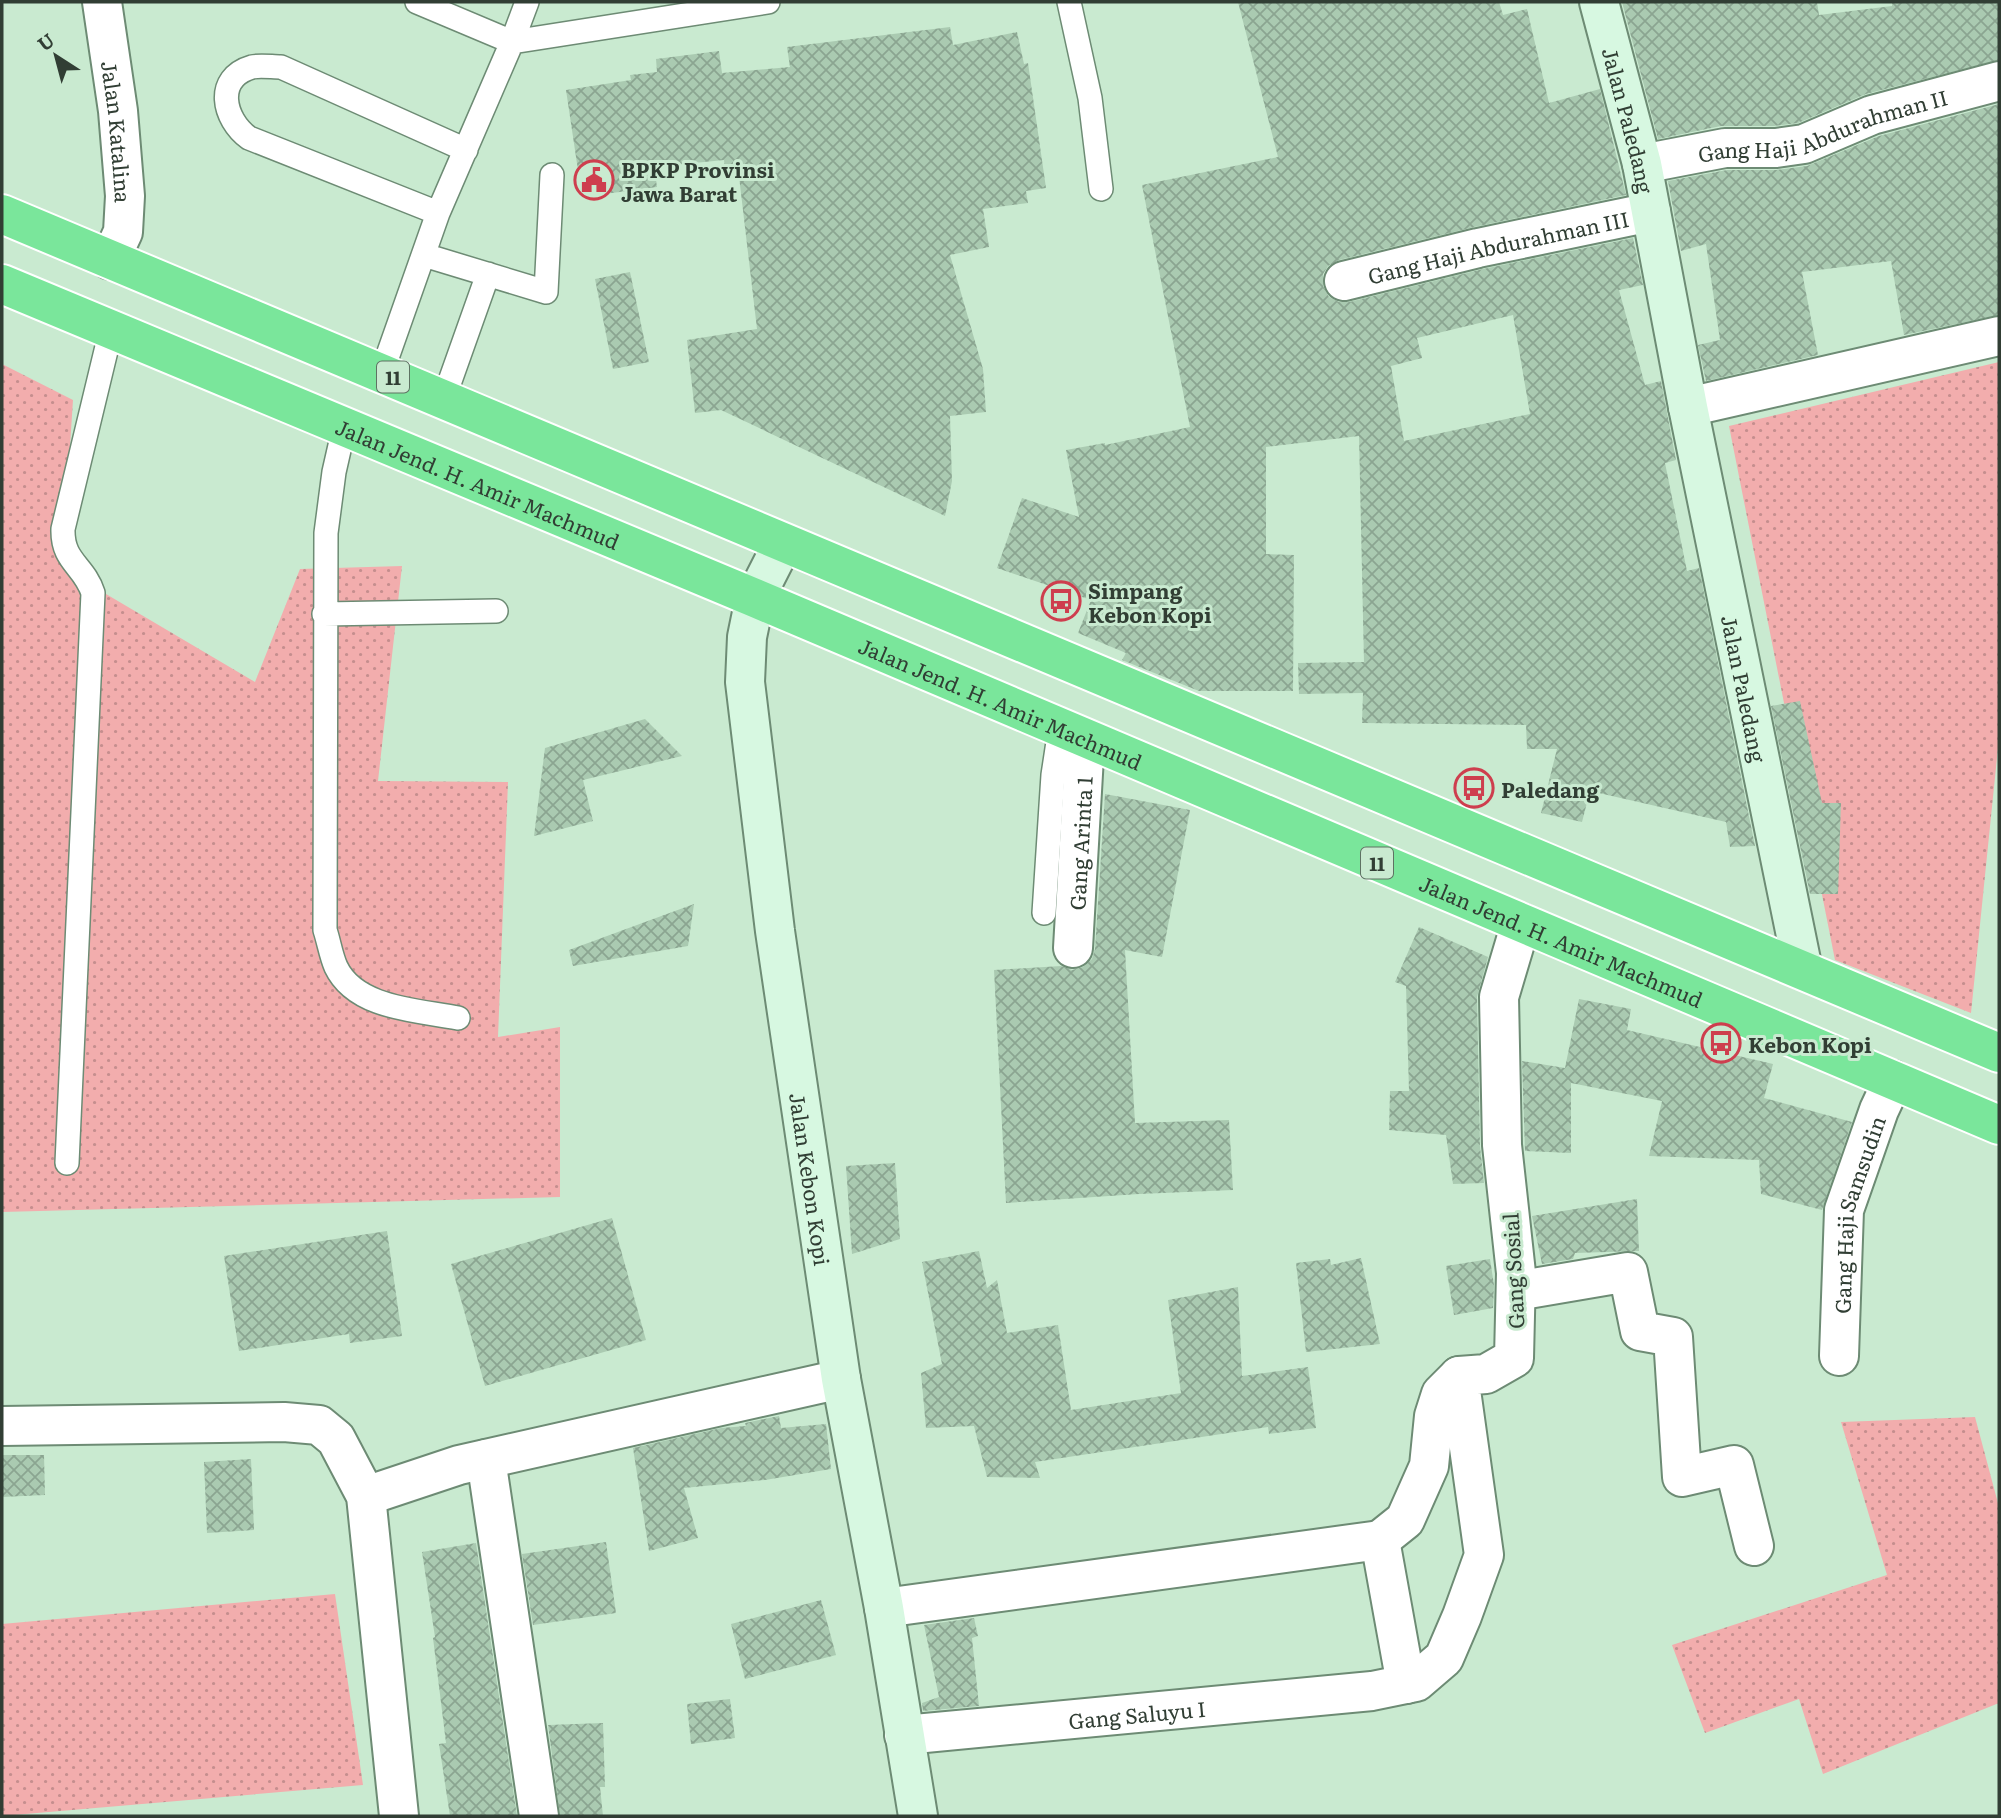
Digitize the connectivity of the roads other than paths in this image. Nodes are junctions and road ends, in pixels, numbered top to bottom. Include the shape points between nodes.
1 (102, 2) edge
2 (417, 2) edge
3 (527, 2) edge
4 (768, 2) edge
5 (1069, 2) edge
6 (1599, 2) edge
7 (512, 42) junction
8 (1999, 80) edge
9 (466, 150) junction
10 (1642, 164) junction
11 (552, 175) dead end
12 (1101, 189) dead end
13 (1651, 212) junction
14 (438, 213) junction
15 (2, 214) edge
16 (425, 255) junction
17 (110, 260) junction
18 (488, 274) junction
19 (1344, 281) dead end
20 (2, 284) edge
21 (111, 330) junction
22 (1999, 336) edge
23 (382, 372) junction
24 (444, 398) junction
25 (1688, 407) junction
26 (344, 428) junction
27 (783, 543) junction
28 (755, 598) junction
29 (496, 611) dead end
30 (324, 614) junction
31 (1072, 734) junction
32 (1044, 913) dead end
33 (1521, 923) junction
34 (1073, 948) dead end
35 (1802, 970) junction
36 (458, 1018) dead end
37 (1999, 1053) edge
38 (1893, 1080) junction
39 (1999, 1125) edge
40 (67, 1163) dead end
41 (1516, 1291) junction
42 (1839, 1356) dead end
43 (1459, 1376) junction
44 (841, 1378) junction
45 (2, 1426) edge
46 (486, 1459) junction
47 (366, 1496) junction
48 (1380, 1540) junction
49 (1754, 1546) dead end
50 (884, 1608) junction
51 (1389, 1687) junction
52 (904, 1735) junction
53 (399, 1816) edge
54 (539, 1816) edge
55 (918, 1816) edge

1 - 17 street, Jalan Katalina via 125,196 123,232
2 - 7 lane
3 - 7 lane
4 - 7 lane
5 - 12 lane via 1090,98
6 - 10 main road, Jalan Paledang
7 - 9 lane
8 - 10 street, Gang Haji Abdurahman II via 1872,116 1804,144 1725,148
9 - 14 lane
9 - 14 lane via 281,67 253,67 229,86 230,120 248,138
10 - 13 main road, Jalan Paledang
11 - 18 lane via 545,292
13 - 19 street, Gang Haji Abdurahman III
13 - 25 main road, Jalan Paledang
14 - 16 lane
15 - 17 highway, 11
16 - 18 lane
16 - 23 lane
17 - 23 highway, 11
18 - 24 lane
20 - 21 highway, Jalan Jend. H. Amir Machmud / 11
21 - 26 highway, Jalan Jend. H. Amir Machmud / 11
21 - 40 lane via 62,542 93,593
22 - 25 street
23 - 24 highway, 11
24 - 27 highway, 11
25 - 35 main road, Jalan Paledang
26 - 28 highway, Jalan Jend. H. Amir Machmud / 11
26 - 30 lane via 326,533
27 - 28 main road, Jalan Kebon Kopi
27 - 35 highway, 11
28 - 31 highway, Jalan Jend. H. Amir Machmud / 11
28 - 44 main road, Jalan Kebon Kopi via 745,682 775,931
29 - 30 lane
30 - 36 lane via 326,930 336,968 354,989 373,1001
31 - 32 lane via 1053,775
31 - 33 highway, Jalan Jend. H. Amir Machmud / 11
31 - 34 street, Gang Arinta 1
33 - 38 highway, Jalan Jend. H. Amir Machmud / 11
33 - 41 street, Gang Sosial via 1499,997 1502,1145
35 - 37 highway, 11
38 - 39 highway, Jalan Jend. H. Amir Machmud / 11
38 - 42 street, Gang Haji Samsudin via 1844,1210
41 - 43 street, Gang Sosial via 1514,1358 1486,1374
41 - 49 street via 1628,1272 1640,1331 1673,1336 1682,1477 1734,1465
43 - 48 street via 1441,1394 1429,1466 1405,1520
43 - 51 street via 1484,1555 1444,1658 1416,1682
44 - 46 street
44 - 50 main road, Jalan Kebon Kopi
45 - 47 street via 319,1425 336,1439
46 - 47 street
46 - 54 street
47 - 53 street
48 - 50 street
48 - 51 street
50 - 52 main road, Jalan Kebon Kopi
51 - 52 street, Gang Saluyu I
52 - 55 main road, Jalan Kebon Kopi

